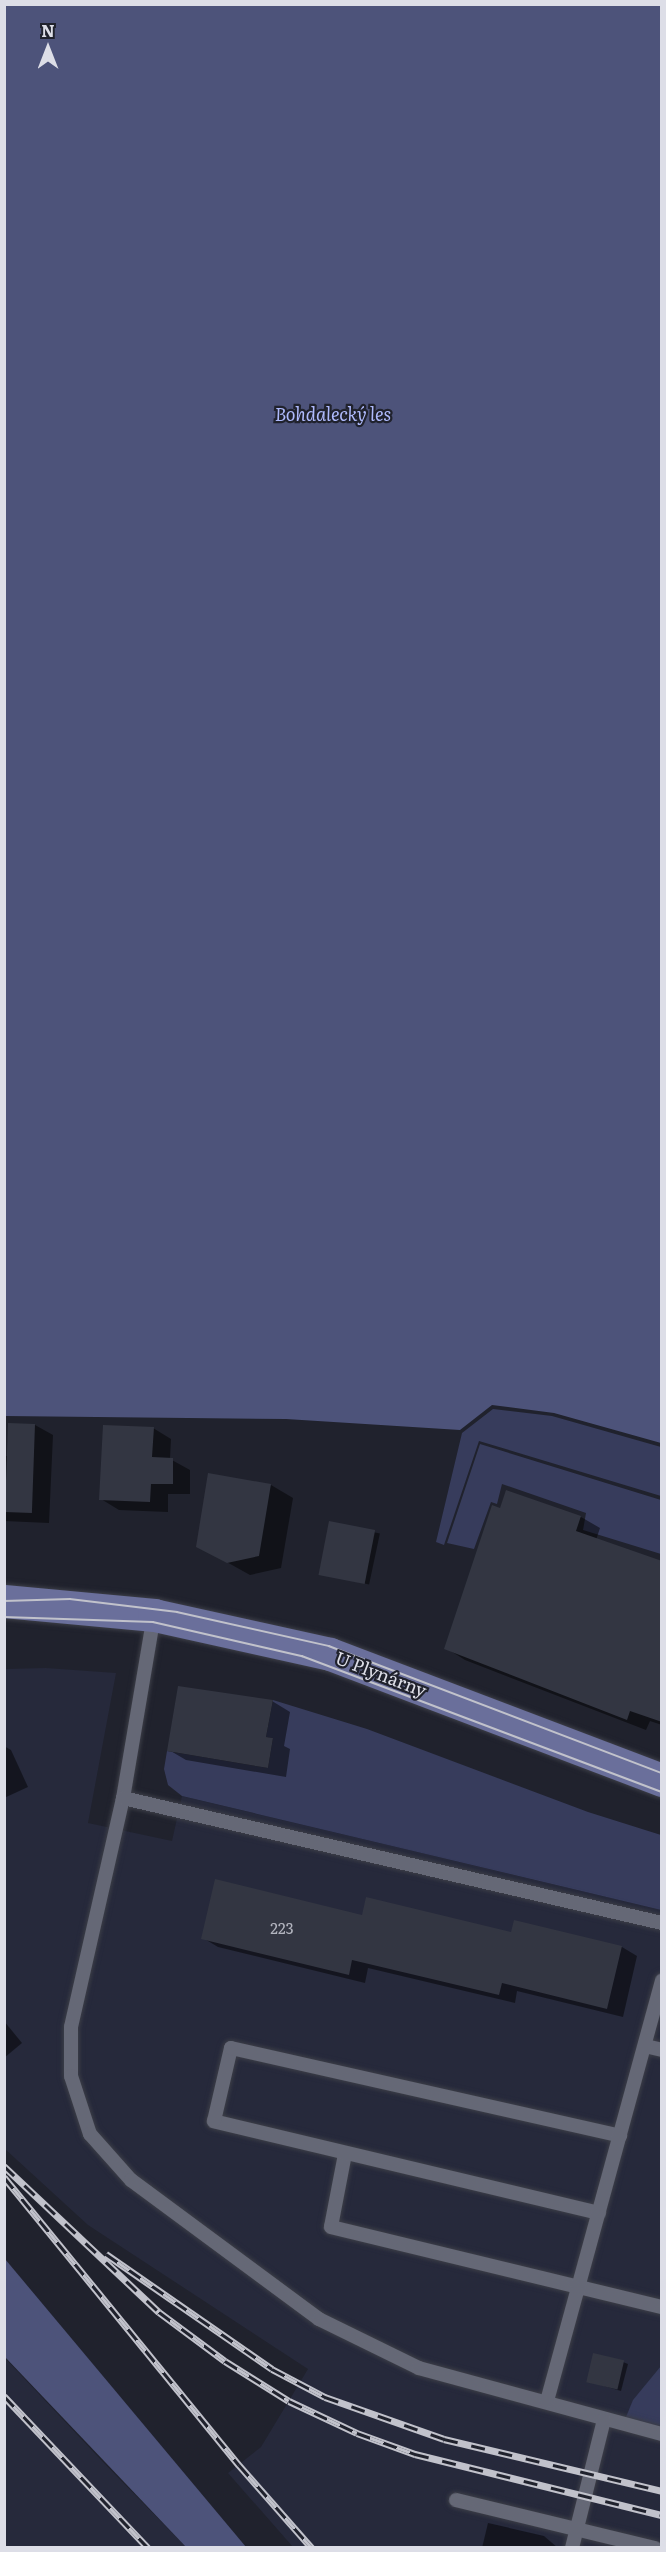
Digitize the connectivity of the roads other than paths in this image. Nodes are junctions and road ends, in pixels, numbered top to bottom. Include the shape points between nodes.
1 (5, 1613) edge
2 (154, 1615) junction
3 (662, 1780) edge
4 (123, 1798) junction
5 (662, 1923) edge
6 (662, 1980) edge
7 (645, 2046) junction
8 (662, 2050) edge
9 (620, 2136) junction
10 (345, 2154) junction
11 (599, 2213) junction
12 (577, 2289) junction
13 (662, 2307) edge
14 (547, 2401) junction
15 (604, 2420) junction
16 (662, 2434) edge
17 (456, 2500) dead end
18 (576, 2529) junction
19 (572, 2547) edge
20 (655, 2547) edge

1 - 2 street, U Plynárny via 90,1610
2 - 3 street, U Plynárny via 330,1654
2 - 4 lane
4 - 5 lane
4 - 14 lane via 70,2027 71,2076 90,2134 131,2180 319,2319 419,2368
6 - 7 lane
7 - 8 lane
7 - 9 lane
9 - 10 lane via 231,2048 214,2121
9 - 11 lane
10 - 11 lane
10 - 12 lane via 331,2227
11 - 12 lane
12 - 13 lane
12 - 14 lane
14 - 15 lane
15 - 16 lane
15 - 18 lane
17 - 18 lane
18 - 19 lane
18 - 20 lane

